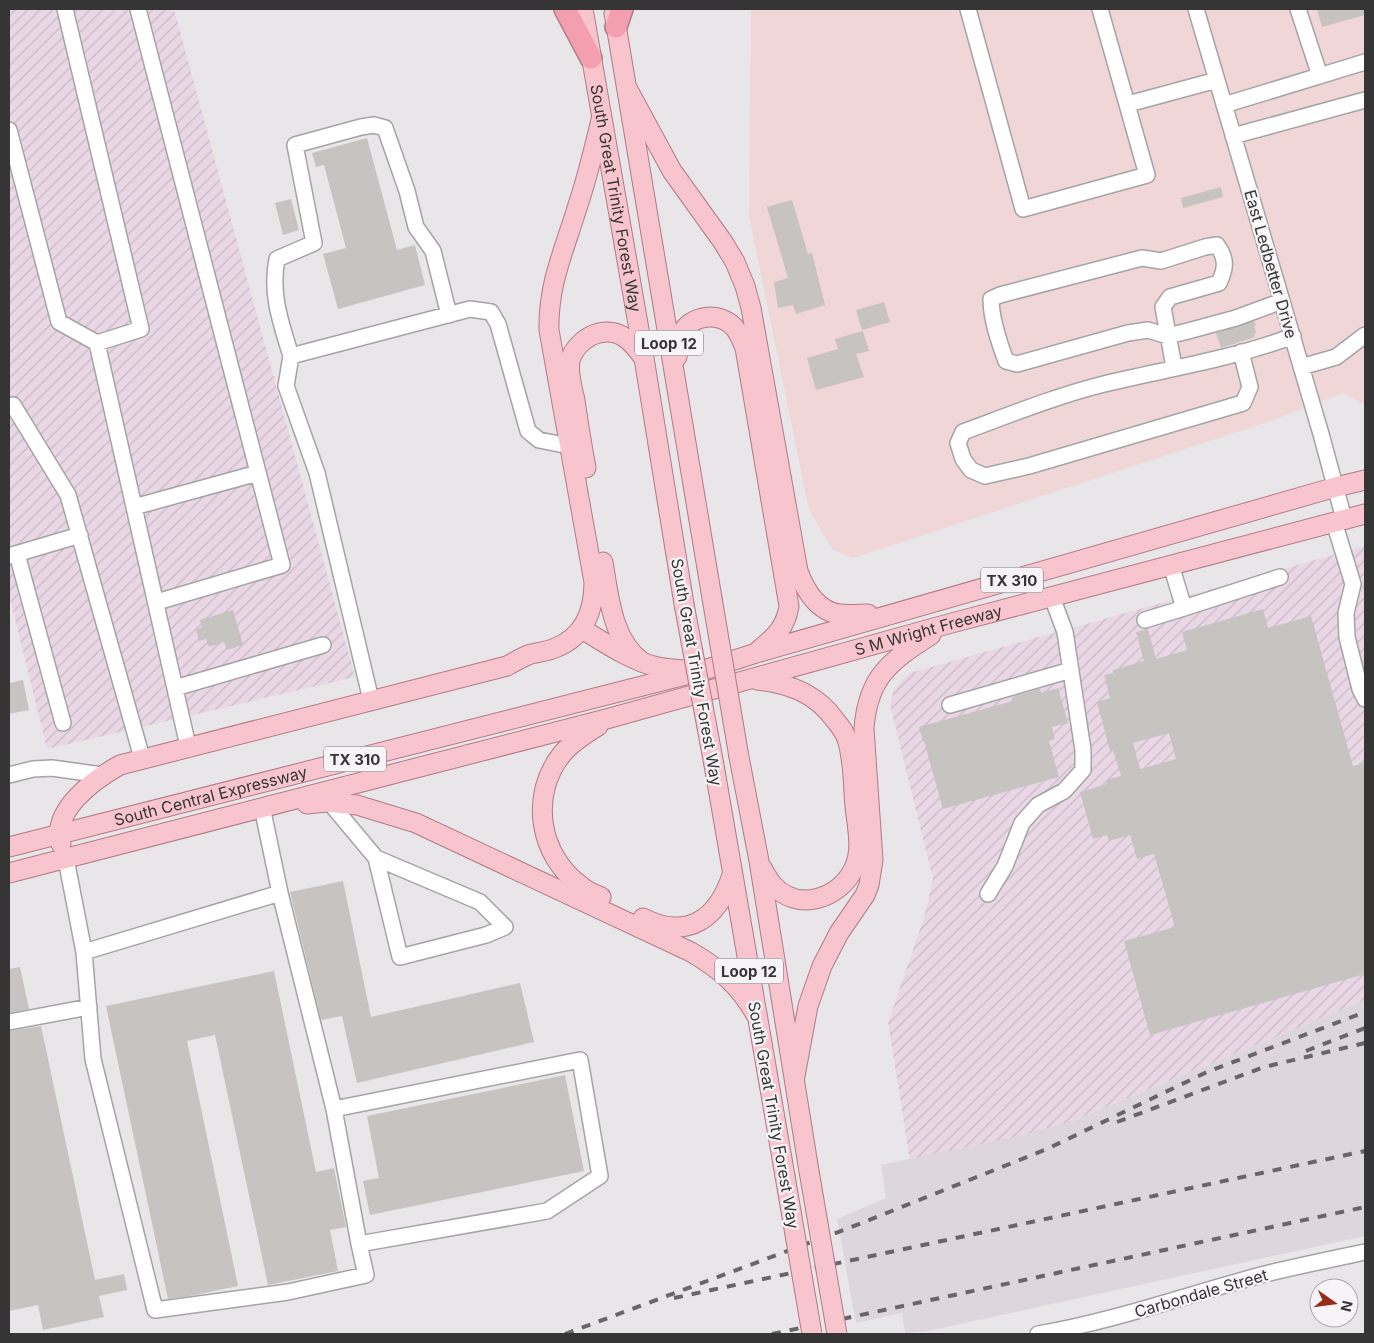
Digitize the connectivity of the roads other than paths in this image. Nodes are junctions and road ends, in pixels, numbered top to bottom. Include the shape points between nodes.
1 (65, 9) edge
2 (138, 9) edge
3 (565, 9) edge
4 (583, 9) edge
5 (968, 9) edge
6 (1100, 9) edge
7 (1196, 9) edge
8 (1298, 9) edge
9 (617, 15) edge
10 (591, 58) junction
11 (1365, 62) edge
12 (1320, 76) junction
13 (1217, 80) junction
14 (627, 88) junction
15 (1365, 100) edge
16 (1128, 104) junction
17 (1224, 105) junction
18 (601, 120) junction
19 (9, 130) edge
20 (1233, 136) junction
21 (1282, 301) junction
22 (450, 314) junction
23 (1365, 335) edge
24 (1168, 336) junction
25 (1293, 336) junction
26 (97, 343) junction
27 (1241, 352) junction
28 (291, 356) junction
29 (644, 358) junction
30 (1174, 367) junction
31 (1302, 367) junction
32 (674, 374) junction
33 (9, 406) edge
34 (569, 446) junction
35 (258, 473) junction
36 (1365, 480) edge
37 (1336, 487) junction
38 (134, 507) junction
39 (1365, 514) edge
40 (1339, 521) junction
41 (80, 534) junction
42 (13, 555) edge
43 (1171, 565) junction
44 (1280, 577) dead end
45 (608, 592) junction
46 (1052, 597) junction
47 (157, 602) junction
48 (1184, 608) junction
49 (895, 613) junction
50 (1145, 620) dead end
51 (948, 624) junction
52 (586, 632) junction
53 (323, 645) dead end
54 (756, 653) junction
55 (642, 662) junction
56 (1071, 670) junction
57 (701, 671) junction
58 (748, 679) junction
59 (176, 688) junction
60 (1365, 699) edge
61 (372, 700) junction
62 (950, 705) dead end
63 (610, 718) junction
64 (63, 723) dead end
65 (188, 746) junction
66 (142, 758) junction
67 (9, 775) edge
68 (102, 775) junction
69 (330, 803) junction
70 (264, 807) junction
71 (58, 835) junction
72 (9, 847) edge
73 (376, 858) junction
74 (66, 859) junction
75 (759, 861) junction
76 (9, 873) edge
77 (733, 873) junction
78 (280, 893) junction
79 (988, 894) dead end
80 (84, 952) junction
81 (89, 1008) junction
82 (756, 1015) junction
83 (9, 1022) edge
84 (795, 1076) junction
85 (334, 1109) junction
86 (359, 1244) junction
87 (1365, 1252) edge
88 (812, 1334) edge
89 (837, 1334) edge
90 (1038, 1334) edge

1 - 26 street via 140,329
2 - 35 street
3 - 10 highway
4 - 10 main road, South Great Trinity Forest Way / Loop 12
5 - 16 street via 1023,209 1147,175
6 - 16 street
7 - 13 street, East Ledbetter Drive
8 - 12 street
9 - 14 main road, South Great Trinity Forest Way / Loop 12
10 - 18 main road, South Great Trinity Forest Way / Loop 12
11 - 12 street
12 - 17 street
13 - 16 street
13 - 17 street, East Ledbetter Drive
14 - 32 main road, South Great Trinity Forest Way / Loop 12
14 - 49 main road via 672,171 723,242 745,286 798,571 804,587 827,610 840,614
15 - 20 street
17 - 20 street, East Ledbetter Drive
18 - 29 main road, South Great Trinity Forest Way / Loop 12
18 - 34 main road via 555,274 548,311
19 - 26 street via 59,322
20 - 21 street, East Ledbetter Drive
21 - 24 street via 1236,318
21 - 25 street, East Ledbetter Drive
22 - 28 street
22 - 28 street via 433,252 416,227 385,128 374,125 360,127 295,145 314,243 277,260 274,274 275,298
22 - 34 street via 470,309 491,312 498,324 528,431 539,440
23 - 31 street via 1336,357
24 - 24 street via 1148,330 1128,333 1018,364 1006,361 991,299 1142,258 1161,261 1217,245 1224,255 1224,272 1219,283 1170,298 1163,307
24 - 30 street
25 - 27 street
25 - 31 street, East Ledbetter Drive
26 - 38 street
27 - 30 street
27 - 30 street via 1250,386 1243,403 985,476 972,470 963,458 958,444 963,432 1102,385
28 - 61 street via 286,386 318,473
29 - 45 main road via 624,336 602,332 583,340 570,361
29 - 77 main road, South Great Trinity Forest Way / Loop 12, bridge
31 - 37 street, East Ledbetter Drive
32 - 54 main road via 679,337 691,322 712,316 733,326 740,336 745,348 789,606 788,617 780,631
32 - 75 main road, South Great Trinity Forest Way / Loop 12, bridge
33 - 41 street via 14,405 68,495
34 - 52 main road via 594,582
35 - 38 street
35 - 47 street via 282,565
36 - 37 main road, S M Wright Freeway / TX 310
37 - 40 street, East Ledbetter Drive
37 - 49 main road, S M Wright Freeway / TX 310
38 - 47 street
39 - 40 main road, S M Wright Freeway / TX 310
40 - 43 main road, S M Wright Freeway / TX 310
40 - 60 street, East Ledbetter Drive via 1353,584 1346,613 1347,637
41 - 42 street
41 - 66 street
42 - 64 street
43 - 46 main road, S M Wright Freeway / TX 310
43 - 48 street
44 - 48 street
45 - 52 main road via 603,615
45 - 55 main road via 624,643
46 - 51 main road, S M Wright Freeway / TX 310
46 - 56 street via 1065,632
47 - 59 street
48 - 50 street
49 - 54 main road, S M Wright Freeway / TX 310
51 - 58 main road, S M Wright Freeway / TX 310
51 - 84 main road via 892,661 869,697 864,728 872,873 865,895 839,933 822,966 808,1006
52 - 55 main road
52 - 61 main road via 507,666
53 - 59 street
54 - 57 main road, S M Wright Freeway / TX 310
55 - 57 main road via 659,668
56 - 62 street
56 - 79 street via 1083,770 1064,790 1038,805 1022,823 1005,866
57 - 71 main road, South Central Expressway / TX 310
58 - 63 main road, S M Wright Freeway / TX 310
58 - 75 main road via 775,682 806,693 830,712 838,723 850,752 858,844 855,866 848,878 828,896 817,899 784,893 772,884
59 - 65 street
61 - 65 main road
63 - 70 main road, South Central Expressway / TX 310
63 - 77 main road via 562,754 551,772 542,810 544,828 556,861 581,887 651,922 666,926 694,924 706,918 717,908
65 - 66 main road
66 - 68 main road
67 - 68 street via 52,768
68 - 71 main road via 68,808
69 - 70 main road
69 - 73 street
69 - 82 main road via 357,805 416,823 691,952 732,981
70 - 74 main road, South Central Expressway / TX 310
70 - 78 street
71 - 72 main road, South Central Expressway / TX 310
71 - 74 main road
73 - 73 street via 400,957 505,927 480,902
74 - 76 main road, South Central Expressway / TX 310
74 - 80 street
75 - 84 main road, South Great Trinity Forest Way / Loop 12
77 - 82 main road, South Great Trinity Forest Way / Loop 12
78 - 80 street
78 - 85 street
80 - 81 street
81 - 83 street
81 - 86 street via 93,1059 155,1310 288,1292 366,1275
82 - 88 main road, South Great Trinity Forest Way / Loop 12, bridge
84 - 89 main road, South Great Trinity Forest Way / Loop 12, bridge
85 - 86 street
85 - 86 street via 580,1060 600,1176 547,1211
87 - 90 street, Carbondale Street

